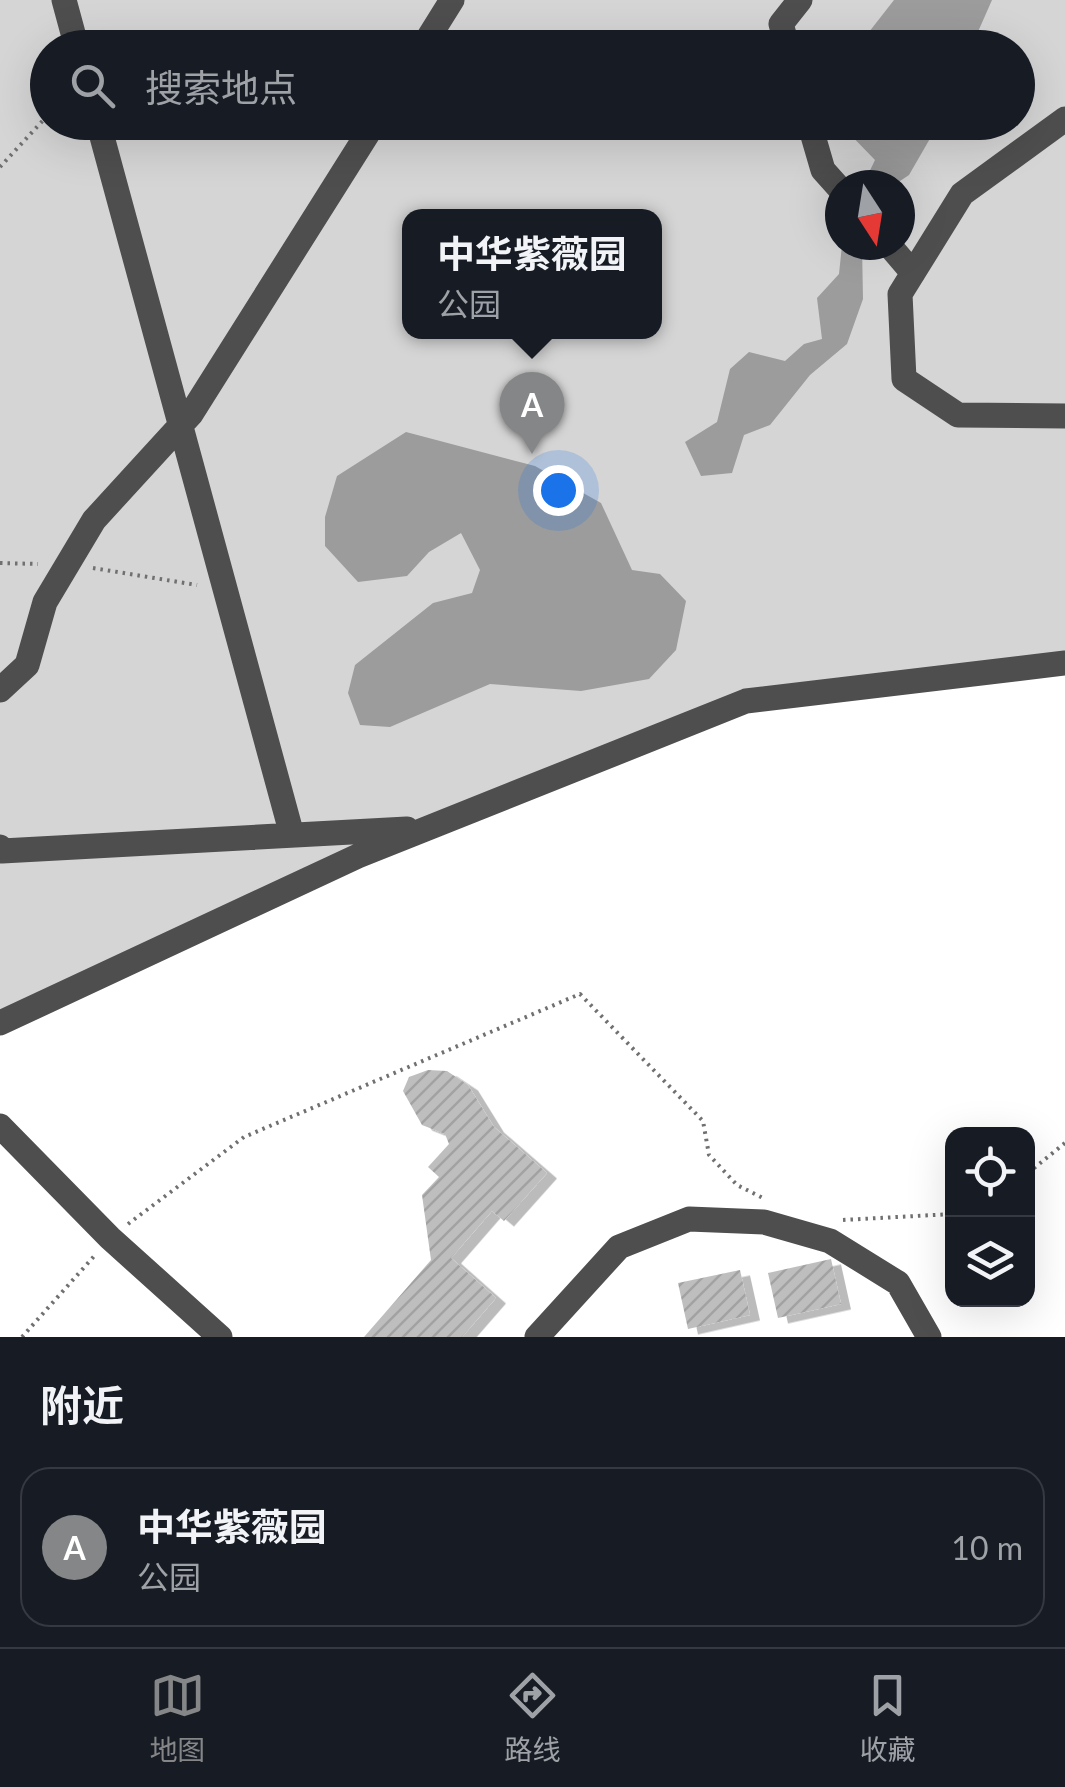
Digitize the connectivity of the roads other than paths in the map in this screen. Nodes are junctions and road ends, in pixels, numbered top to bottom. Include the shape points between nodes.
1 (64, 0) edge
2 (452, 0) edge
3 (800, 0) edge
4 (72, 30) edge
5 (433, 30) edge
6 (783, 30) edge
7 (1065, 119) edge
8 (103, 140) edge
9 (364, 140) edge
10 (815, 140) edge
11 (825, 172) edge
12 (902, 260) edge
13 (913, 273) junction
14 (1065, 416) edge
15 (182, 425) junction
16 (1065, 664) edge
17 (0, 690) edge
18 (427, 828) junction
19 (292, 836) junction
20 (1, 850) edge
21 (0, 1023) edge
22 (0, 1126) edge
23 (220, 1337) edge
24 (537, 1337) edge
25 (929, 1337) edge

1 - 4 street
2 - 5 street
3 - 6 street
7 - 13 street via 962,194
8 - 15 street
9 - 15 street
10 - 11 street
12 - 13 street
13 - 14 street via 900,294 904,379 958,415
15 - 17 street via 94,520 45,602 28,665
15 - 19 street
16 - 18 street via 746,702
18 - 19 street
18 - 21 street
19 - 20 street
22 - 23 street
24 - 25 street via 619,1247 689,1219 764,1222 830,1241 898,1283

